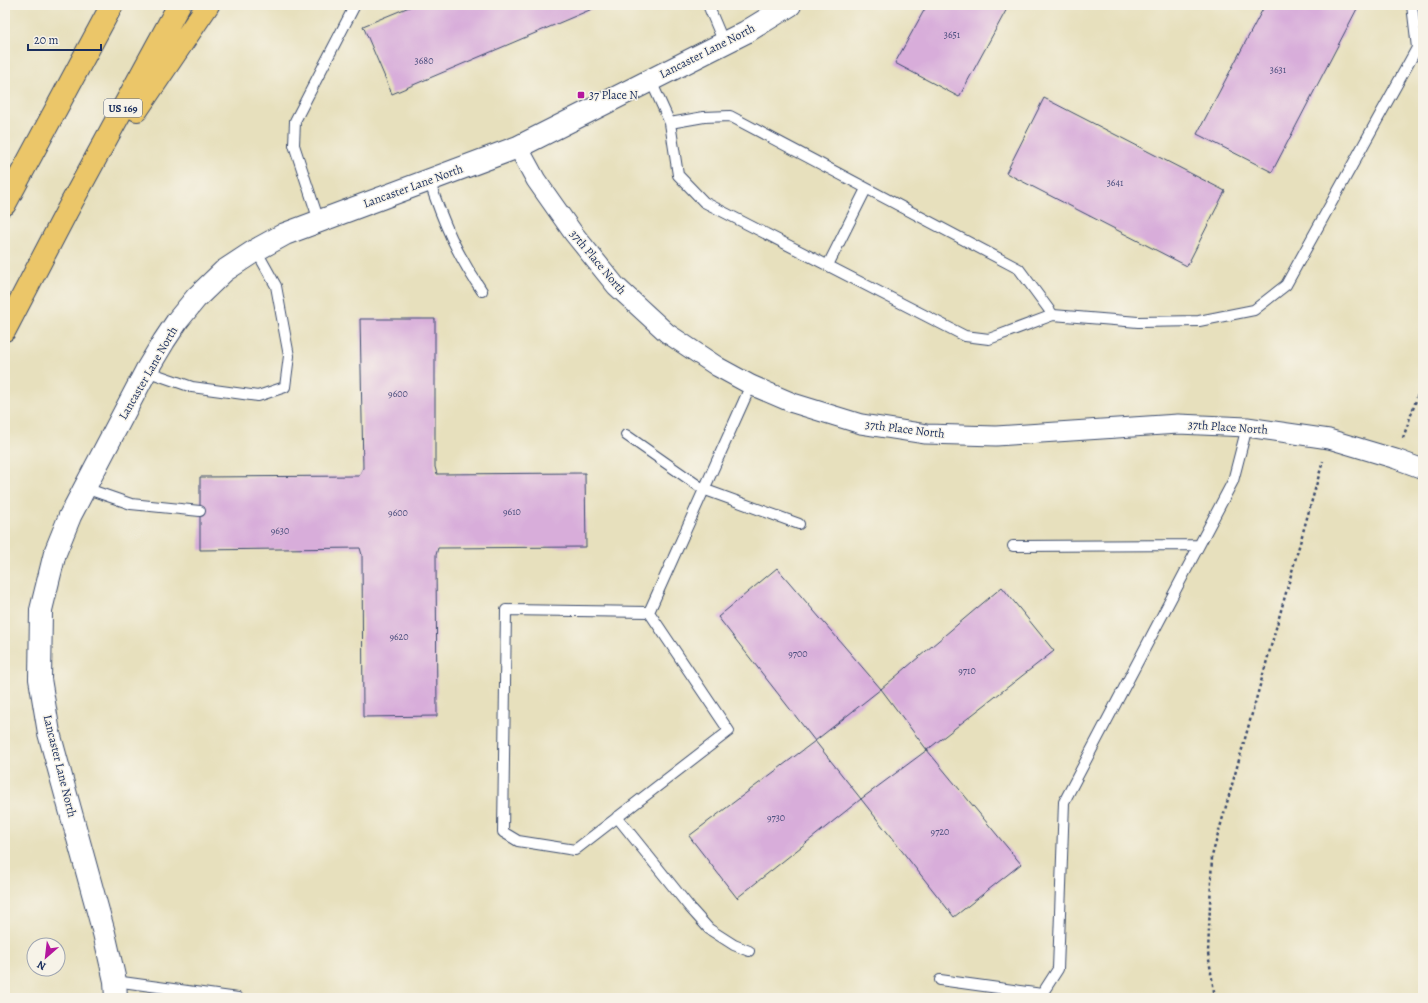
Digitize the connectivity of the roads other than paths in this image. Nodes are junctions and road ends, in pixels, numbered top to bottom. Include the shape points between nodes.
1 (103, 5) edge
2 (112, 5) edge
3 (179, 5) edge
4 (208, 5) edge
5 (355, 5) edge
6 (708, 5) edge
7 (790, 5) edge
8 (1412, 5) edge
9 (724, 43) junction
10 (1420, 47) edge
11 (651, 80) junction
12 (59, 104) junction
13 (670, 123) junction
14 (518, 147) junction
15 (428, 180) junction
16 (866, 189) junction
17 (5, 204) edge
18 (67, 211) junction
19 (319, 221) junction
20 (256, 250) junction
21 (828, 265) junction
22 (482, 291) dead end
23 (1053, 315) junction
24 (5, 330) edge
25 (146, 371) junction
26 (751, 385) junction
27 (1247, 427) junction
28 (626, 435) dead end
29 (1423, 468) edge
30 (85, 488) junction
31 (703, 489) junction
32 (200, 511) dead end
33 (799, 524) dead end
34 (1199, 545) junction
35 (1014, 546) dead end
36 (649, 612) junction
37 (618, 817) junction
38 (748, 951) dead end
39 (940, 980) dead end
40 (115, 990) edge
41 (238, 998) edge

1 - 12 highway
2 - 12 highway
3 - 18 highway, US 169
4 - 18 highway
5 - 19 lane via 295,121 294,145
6 - 9 lane
7 - 9 street, Lancaster Lane North
8 - 10 lane
9 - 11 street, Lancaster Lane North
10 - 23 lane via 1286,285 1254,310 1199,322 1138,322
11 - 13 lane
11 - 14 street, Lancaster Lane North
12 - 17 highway
13 - 16 lane via 704,117 730,116
13 - 21 lane via 678,175 704,202
14 - 15 street, Lancaster Lane North
14 - 26 street, 37th Place North via 536,180 574,234 616,286 667,333
15 - 19 street, Lancaster Lane North
15 - 22 lane via 458,253
16 - 21 lane
16 - 23 lane via 1019,269
18 - 24 highway, US 169
19 - 20 street, Lancaster Lane North via 285,234
20 - 25 street, Lancaster Lane North via 224,271 196,298 178,320
20 - 25 lane via 276,286 289,356 285,387 258,396 192,387
21 - 23 lane via 964,336 989,339
25 - 30 street, Lancaster Lane North
26 - 27 street, 37th Place North via 793,403 861,424 926,434 996,436 1178,424
26 - 31 lane
27 - 29 street, 37th Place North via 1329,439
27 - 34 lane via 1233,481
28 - 31 lane
30 - 32 lane via 131,504
30 - 40 street, Lancaster Lane North via 55,553 45,595 42,610 40,679 49,733 104,933
31 - 33 lane
31 - 36 lane
34 - 35 lane
34 - 39 lane via 1064,802 1058,969 1042,994
36 - 37 lane via 729,731
36 - 37 lane via 506,610 504,832 518,841 575,850
37 - 38 lane via 709,929
40 - 41 lane

